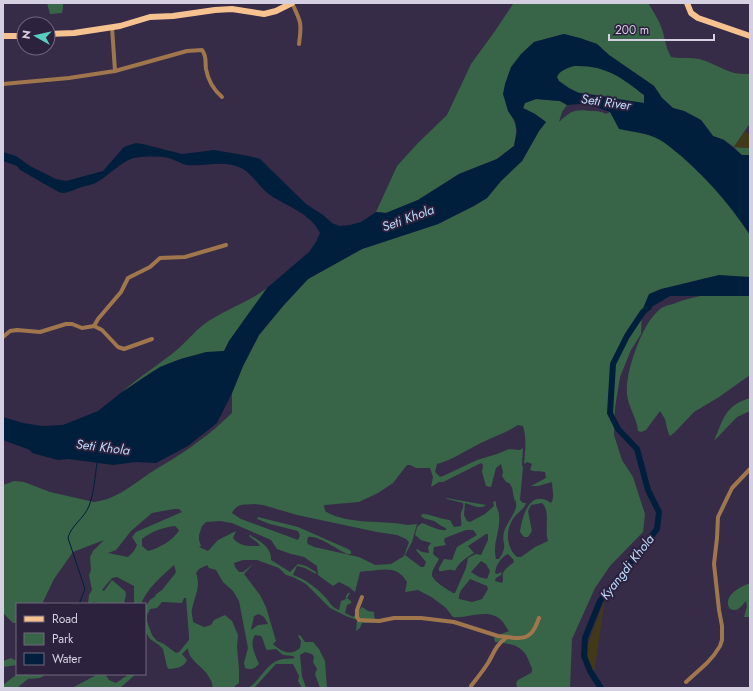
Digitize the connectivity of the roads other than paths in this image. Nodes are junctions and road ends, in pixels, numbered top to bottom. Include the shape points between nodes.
1 (292, 3) edge
2 (687, 3) edge
3 (112, 27) junction
4 (56, 34) edge
5 (3, 36) edge
6 (16, 36) edge
7 (750, 36) edge
8 (299, 44) dead end
9 (115, 71) junction
10 (3, 84) edge
11 (222, 98) dead end
12 (226, 245) dead end
13 (94, 326) junction
14 (3, 337) edge
15 (152, 339) dead end
16 (750, 468) edge
17 (362, 598) dead end
18 (539, 618) dead end
19 (507, 637) junction
20 (686, 682) dead end
21 (471, 686) dead end

1 - 3 main road via 264,14 215,10 150,18
1 - 8 street via 302,27
2 - 7 main road via 691,13 698,18
3 - 4 main road
3 - 9 street
5 - 6 main road
9 - 10 street
9 - 11 street via 187,51 202,50 213,89
12 - 13 street via 185,257 160,258 150,267 128,278
13 - 14 street via 82,328 66,324 40,332 10,331
13 - 15 street via 102,330 118,347 124,349
16 - 20 street via 732,488 718,517 714,564 722,640 711,659
17 - 19 street via 357,610 357,617 360,620 421,618 454,622
18 - 19 street via 531,635
19 - 21 street via 494,649 489,661

